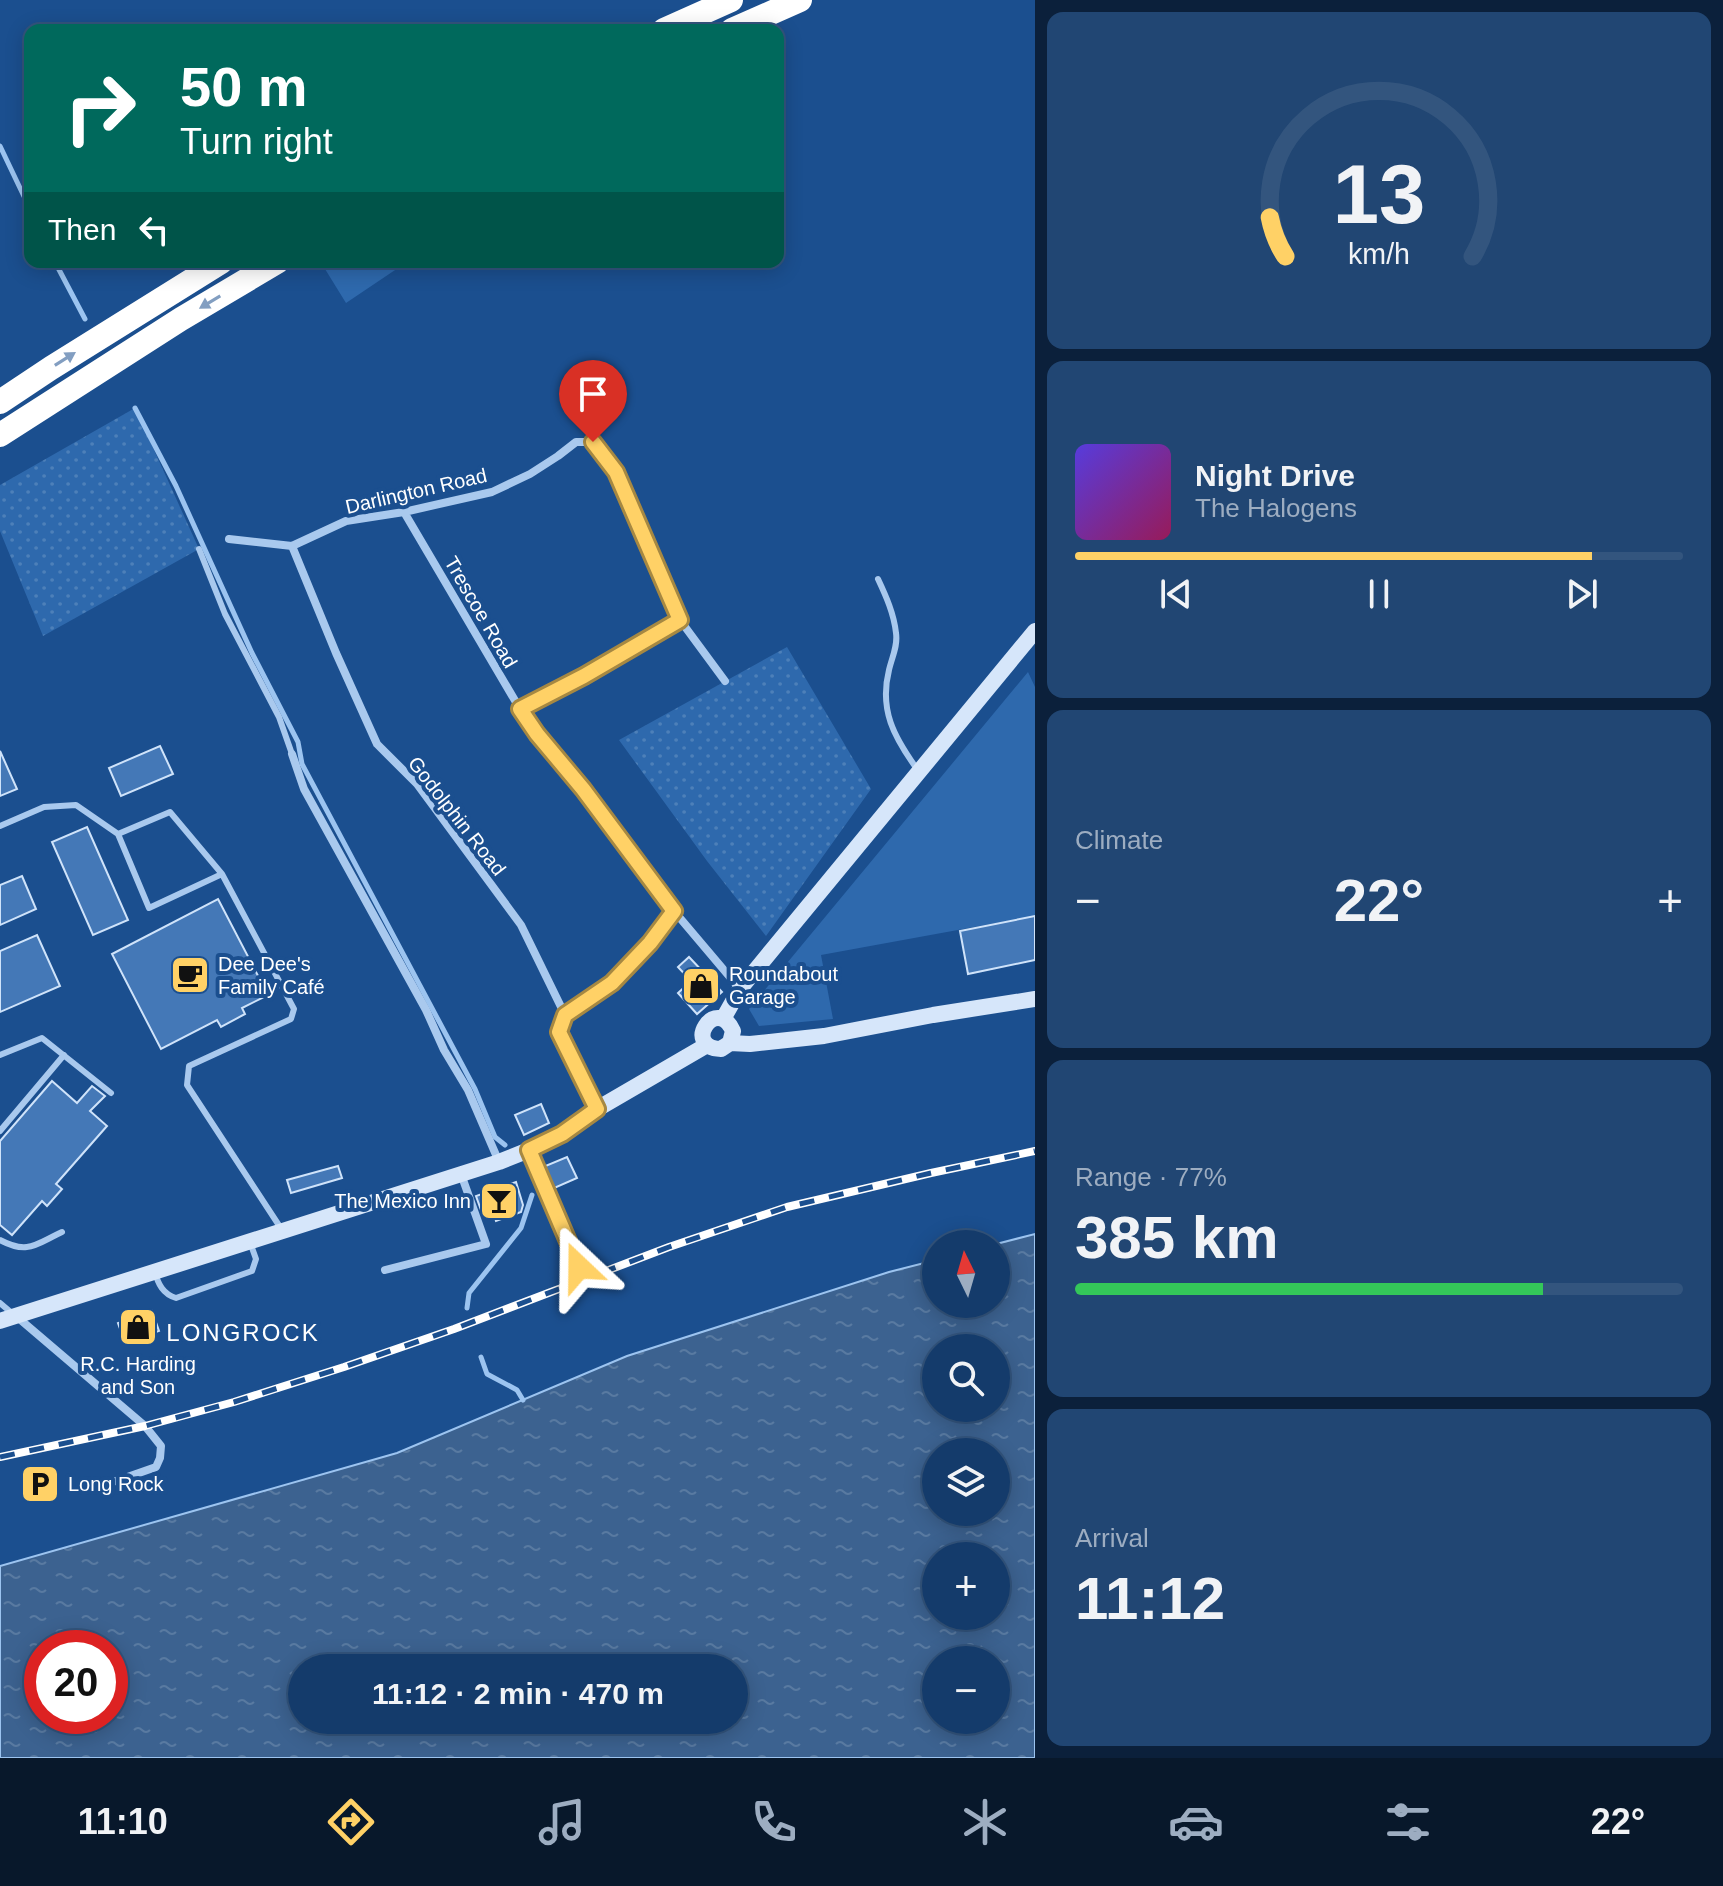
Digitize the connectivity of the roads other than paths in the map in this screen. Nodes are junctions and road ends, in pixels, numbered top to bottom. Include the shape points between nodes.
1 (731, 0) edge
2 (800, 0) edge
3 (677, 24) edge
4 (746, 24) edge
5 (211, 268) edge
6 (267, 268) edge
7 (0, 402) edge
8 (0, 435) edge
9 (404, 512) junction
10 (229, 539) dead end
11 (292, 546) junction
12 (199, 549) dead end
13 (878, 579) dead end
14 (680, 620) junction
15 (1035, 631) edge
16 (725, 681) dead end
17 (520, 709) junction
18 (292, 754) joint
19 (919, 772) junction
20 (0, 826) edge
21 (118, 834) junction
22 (222, 874) junction
23 (674, 911) junction
24 (740, 989) junction
25 (1035, 999) edge
26 (565, 1015) junction
27 (723, 1019) junction
28 (730, 1043) junction
29 (707, 1045) junction
30 (0, 1055) edge
31 (64, 1055) junction
32 (111, 1093) dead end
33 (597, 1109) junction
34 (0, 1131) edge
35 (529, 1150) junction
36 (499, 1162) junction
37 (461, 1173) junction
38 (282, 1231) junction
39 (62, 1232) dead end
40 (0, 1240) edge
41 (250, 1241) junction
42 (579, 1267) dead end
43 (385, 1270) dead end
44 (155, 1272) junction
45 (0, 1303) edge
46 (8, 1318) edge
47 (80, 1487) dead end

1 - 3 highway
2 - 4 highway
7 -> 5 highway
6 -> 8 highway
9 - 11 street, Darlington Road via 346,521
9 - 14 street, Darlington Road via 492,492 576,442 593,442 616,472
9 - 17 street, Trescoe Road
10 - 11 street
11 - 26 street, Godolphin Road via 377,744 417,784 521,925
12 - 18 lane
13 - 19 lane via 897,634 887,685 889,716
14 - 16 street, Darlington Road
14 - 17 street
15 - 19 street
17 - 23 street, Trescoe Road
18 - 36 street via 304,789 468,1090
19 - 24 street
20 - 21 lane via 44,807 76,805
21 - 22 lane via 170,812
21 - 22 lane via 149,908
22 - 38 lane via 294,1009 291,1019 189,1066 187,1085
23 - 24 street, Trescoe Road
23 - 26 street via 612,983
24 - 27 street
25 - 28 street via 824,1036
26 - 33 street via 559,1032
27 - 28 street via 733,1031
27 - 29 street via 705,1025
28 - 29 street via 721,1049
29 - 33 street
30 - 31 lane via 42,1038
31 - 32 lane
31 - 34 lane
33 - 35 street
35 - 36 street
35 - 42 lane
36 - 37 street
37 - 38 street
37 - 43 street via 486,1244
38 - 41 street
39 - 40 lane via 27,1249
41 - 44 street
41 - 44 lane via 256,1259 252,1271 176,1298 167,1296
44 - 46 street
45 - 46 lane
46 - 47 street via 145,1426 161,1446 156,1467

